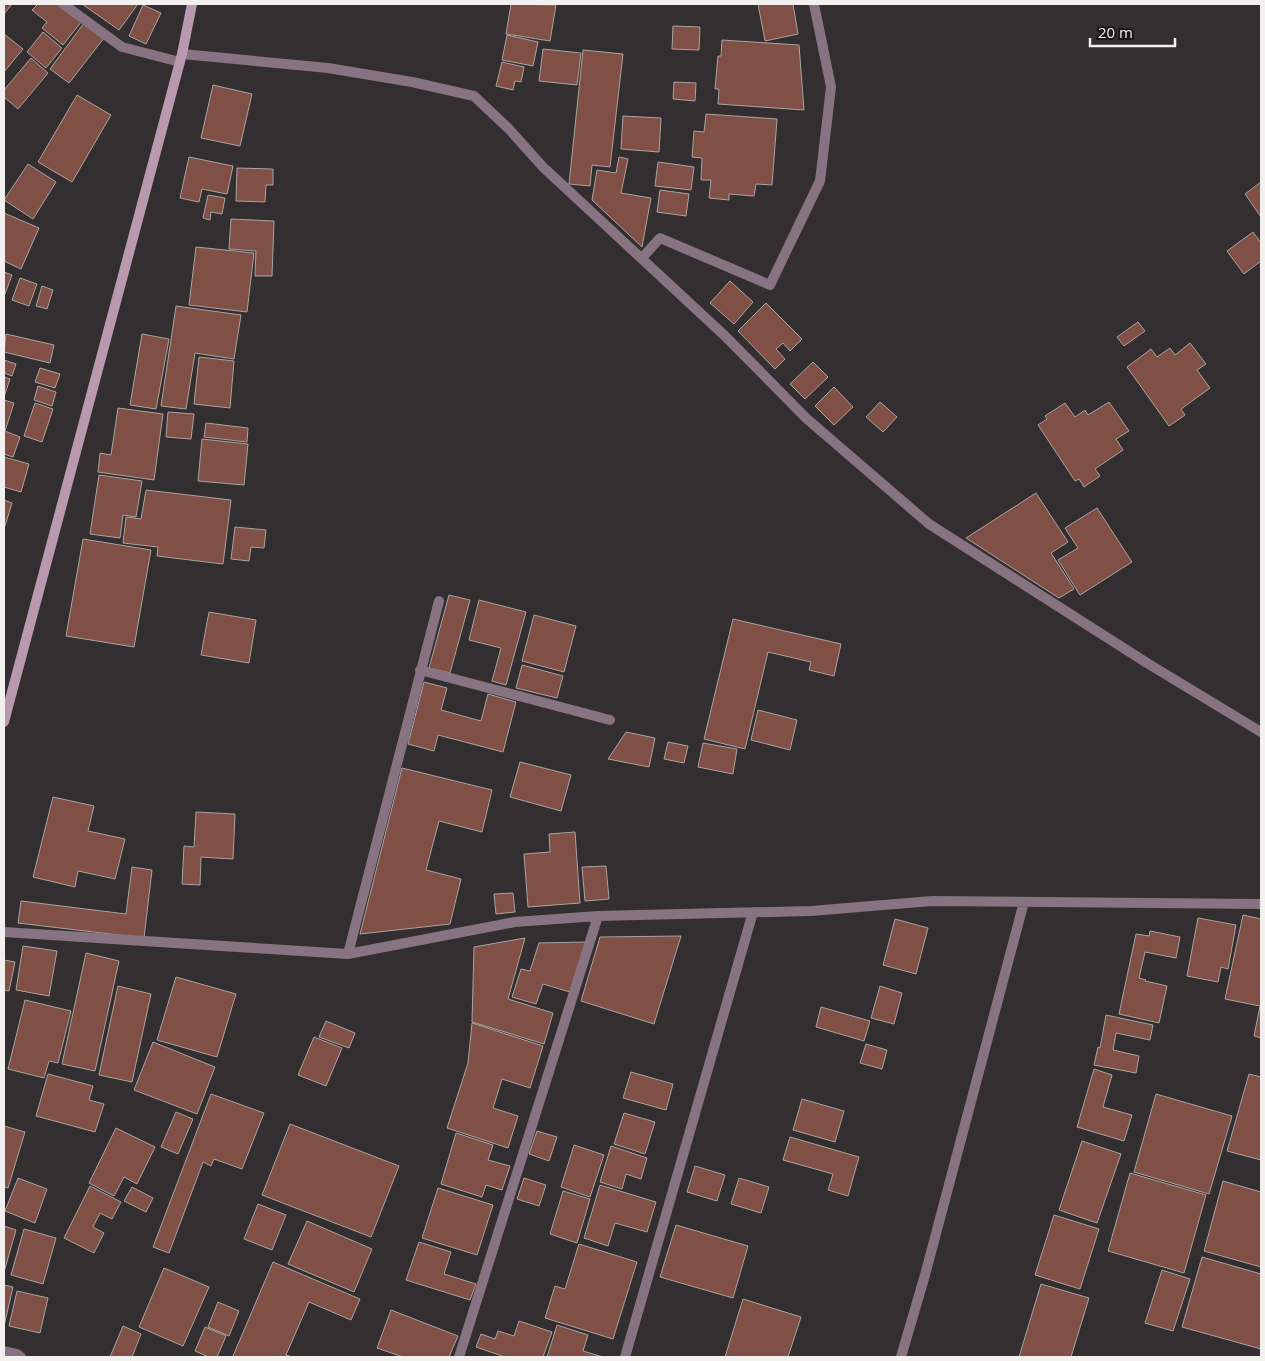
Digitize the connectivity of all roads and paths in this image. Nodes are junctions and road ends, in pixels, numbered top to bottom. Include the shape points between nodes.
1 (63, 4) edge
2 (192, 4) edge
3 (814, 4) edge
4 (181, 58) junction
5 (642, 258) junction
6 (439, 601) dead end
7 (420, 670) junction
8 (610, 720) dead end
9 (4, 722) edge
10 (1261, 732) edge
11 (1024, 902) junction
12 (1261, 904) edge
13 (753, 912) junction
14 (598, 916) junction
15 (4, 932) edge
16 (348, 954) junction
17 (4, 1351) edge
18 (21, 1357) edge
19 (460, 1357) edge
20 (624, 1357) edge
21 (901, 1357) edge

1 - 4 street via 122,47
2 - 4 main road
3 - 5 street via 831,87 820,181 770,285 660,238
4 - 5 street via 328,68 474,96 543,167
4 - 9 main road
5 - 10 street via 806,418 929,524
6 - 7 street
7 - 8 street
7 - 16 street
11 - 12 street
11 - 13 street via 932,901 811,911
11 - 21 street
13 - 14 street
13 - 20 street
14 - 16 street via 516,922
14 - 19 street
15 - 16 street
17 - 18 street

